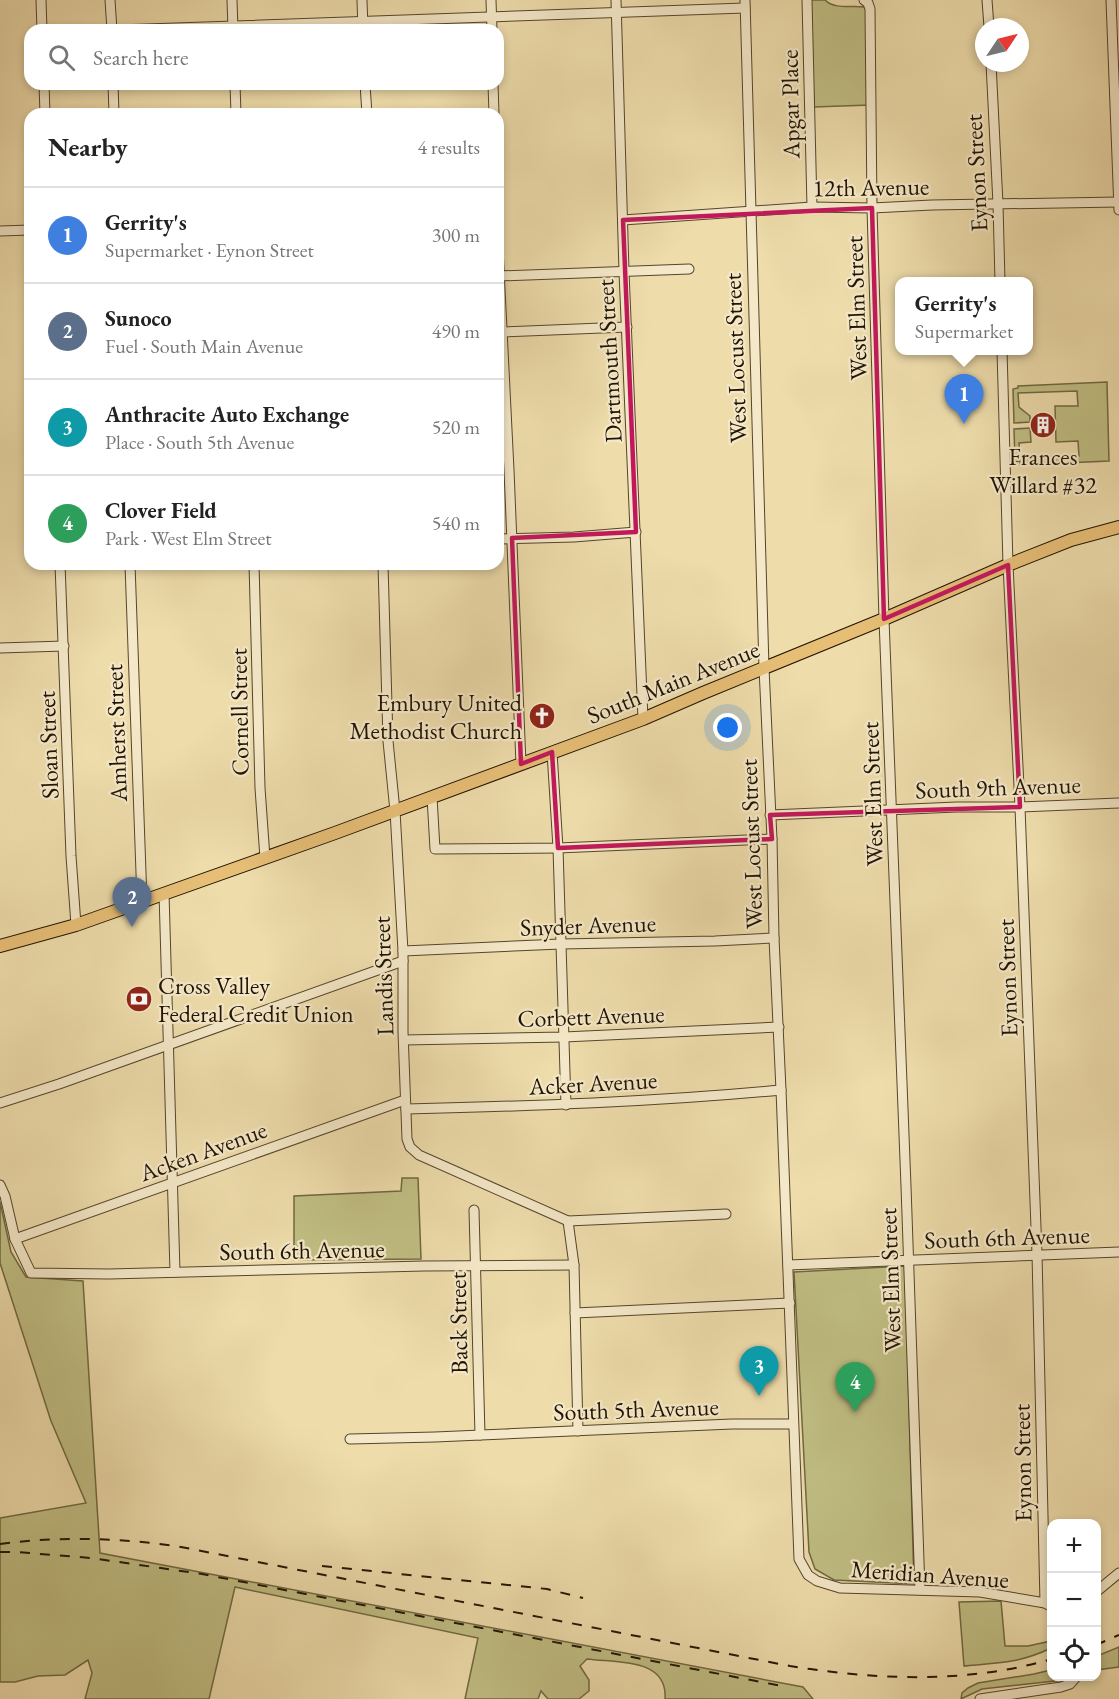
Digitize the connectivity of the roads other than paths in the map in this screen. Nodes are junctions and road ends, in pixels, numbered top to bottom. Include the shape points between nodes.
1 (41, 0) edge
2 (110, 0) edge
3 (232, 0) edge
4 (362, 0) edge
5 (491, 0) edge
6 (616, 0) edge
7 (807, 0) edge
8 (864, 0) edge
9 (987, 0) edge
10 (1111, 0) edge
11 (745, 4) edge
12 (616, 12) junction
13 (492, 16) junction
14 (988, 18) edge
15 (42, 24) edge
16 (112, 24) edge
17 (233, 24) edge
18 (363, 24) edge
19 (389, 24) edge
20 (492, 24) edge
21 (991, 72) edge
22 (44, 90) edge
23 (113, 90) edge
24 (235, 90) edge
25 (365, 90) edge
26 (494, 90) edge
27 (45, 108) edge
28 (114, 108) edge
29 (236, 108) edge
30 (367, 108) edge
31 (494, 108) edge
32 (1119, 202) edge
33 (998, 204) junction
34 (812, 207) junction
35 (872, 208) junction
36 (1119, 210) edge
37 (750, 211) junction
38 (623, 220) junction
39 (24, 230) edge
40 (0, 231) edge
41 (689, 270) dead end
42 (624, 272) junction
43 (504, 276) edge
44 (1000, 277) edge
45 (627, 327) junction
46 (504, 332) edge
47 (1002, 355) edge
48 (504, 373) edge
49 (1119, 527) edge
50 (636, 532) junction
51 (512, 538) junction
52 (504, 539) edge
53 (1008, 565) junction
54 (60, 570) edge
55 (130, 570) edge
56 (254, 570) edge
57 (383, 570) edge
58 (884, 619) junction
59 (64, 646) junction
60 (0, 648) edge
61 (764, 668) junction
62 (643, 720) junction
63 (552, 752) junction
64 (521, 764) junction
65 (432, 797) junction
66 (1119, 802) edge
67 (1020, 807) junction
68 (892, 810) junction
69 (395, 811) junction
70 (770, 815) junction
71 (772, 839) junction
72 (558, 848) junction
73 (265, 858) junction
74 (164, 893) junction
75 (142, 901) junction
76 (76, 925) junction
77 (774, 938) junction
78 (561, 944) junction
79 (0, 946) edge
80 (403, 951) junction
81 (403, 962) junction
82 (779, 1027) junction
83 (564, 1037) junction
84 (404, 1040) junction
85 (168, 1044) junction
86 (782, 1090) junction
87 (0, 1103) edge
88 (405, 1105) junction
89 (566, 1105) junction
90 (173, 1182) junction
91 (0, 1185) edge
92 (474, 1210) dead end
93 (726, 1214) dead end
94 (568, 1221) junction
95 (15, 1239) junction
96 (1119, 1252) edge
97 (1036, 1254) junction
98 (909, 1260) junction
99 (574, 1265) junction
100 (788, 1265) junction
101 (476, 1266) junction
102 (175, 1272) junction
103 (790, 1303) junction
104 (575, 1313) junction
105 (793, 1424) junction
106 (578, 1431) junction
107 (480, 1435) junction
108 (350, 1439) dead end
109 (1119, 1573) edge
110 (808, 1575) joint
111 (1047, 1576) edge
112 (1101, 1588) edge
113 (920, 1590) junction
114 (1047, 1605) edge
115 (1073, 1681) edge
116 (980, 1699) edge

1 - 15 street
2 - 16 street
3 - 17 street
4 - 18 street
5 - 13 street
6 - 12 street, Dartmouth Street
7 - 34 street, Apgar Place
8 - 35 street, West Elm Street via 870,9
9 - 14 street
10 - 32 street
11 - 12 street via 684,11
11 - 37 street, West Locust Street
12 - 13 street
12 - 38 street, Dartmouth Street
13 - 19 street
13 - 20 street
21 - 33 street, Eynon Street
22 - 27 street
23 - 28 street
24 - 29 street
25 - 30 street
26 - 31 street
32 - 33 street, 12th Avenue
32 - 36 street
33 - 35 street, 12th Avenue
33 - 44 street, Eynon Street
34 - 35 street, 12th Avenue
34 - 37 street, 12th Avenue
35 - 58 street, West Elm Street
37 - 38 street, 12th Avenue
37 - 61 street, West Locust Street
38 - 42 street, Dartmouth Street
39 - 40 street
41 - 42 street
42 - 43 street
42 - 45 street, Dartmouth Street
45 - 46 street
45 - 50 street, Dartmouth Street
47 - 53 street, Eynon Street
48 - 51 street
49 - 53 main road, South Main Avenue via 1071,540
50 - 51 street
50 - 62 street, Dartmouth Street
51 - 52 street
51 - 64 street
53 - 58 main road, South Main Avenue
53 - 67 street, Eynon Street
54 - 59 street, Sloan Street
55 - 75 street, Amherst Street
56 - 73 street, Cornell Street
57 - 69 street, Landis Street via 388,741
58 - 61 main road, South Main Avenue
58 - 68 street, West Elm Street
59 - 60 street
59 - 76 street, Sloan Street
61 - 62 main road, South Main Avenue
61 - 70 street, West Locust Street
62 - 63 main road, South Main Avenue
63 - 64 main road, South Main Avenue
63 - 72 street
64 - 65 main road, South Main Avenue
65 - 69 main road, South Main Avenue
65 - 72 street via 435,849
66 - 67 street, South 9th Avenue
67 - 68 street, South 9th Avenue
67 - 97 street, Eynon Street
68 - 70 street, South 9th Avenue
68 - 98 street, West Elm Street
69 - 73 main road, South Main Avenue
69 - 80 street, Landis Street
70 - 71 street, West Locust Street
71 - 72 street
71 - 77 street, West Locust Street
72 - 78 street
73 - 74 main road, South Main Avenue
74 - 75 main road, South Main Avenue
74 - 85 street
75 - 76 main road, South Main Avenue
76 - 79 main road, South Main Avenue
77 - 78 street, Snyder Avenue
77 - 82 street, West Locust Street
78 - 80 street, Snyder Avenue
78 - 83 street
80 - 81 street, Landis Street
81 - 84 street, Landis Street
81 - 85 street
82 - 83 street, Corbett Avenue
82 - 86 street, West Locust Street
83 - 84 street, Corbett Avenue
83 - 89 street
84 - 88 street, Landis Street
85 - 87 street
85 - 90 street
86 - 89 street, Acker Avenue
86 - 100 street, West Locust Street
88 - 89 street, Acker Avenue
88 - 90 street, Acken Avenue
88 - 94 street, Landis Street via 407,1139 419,1155
90 - 95 street, Acken Avenue
90 - 102 street
91 - 95 street
92 - 101 street, Back Street
93 - 94 street
94 - 99 street
95 - 102 street, South 6th Avenue via 31,1273
96 - 97 street, South 6th Avenue
97 - 98 street, South 6th Avenue
97 - 111 street, Eynon Street
98 - 100 street, South 6th Avenue
98 - 113 street, West Elm Street
99 - 101 street, South 6th Avenue
99 - 104 street
100 - 103 street, West Locust Street
101 - 102 street, South 6th Avenue
101 - 107 street, Back Street
103 - 104 street
103 - 105 street, West Locust Street
104 - 106 street
105 - 106 street, South 5th Avenue
105 - 110 street, West Locust Street via 799,1559
106 - 107 street, South 5th Avenue
107 - 108 street, South 5th Avenue
109 - 112 street
110 - 113 street, Meridian Avenue via 840,1588
113 - 114 street, Meridian Avenue via 980,1592
115 - 116 street via 1061,1687

